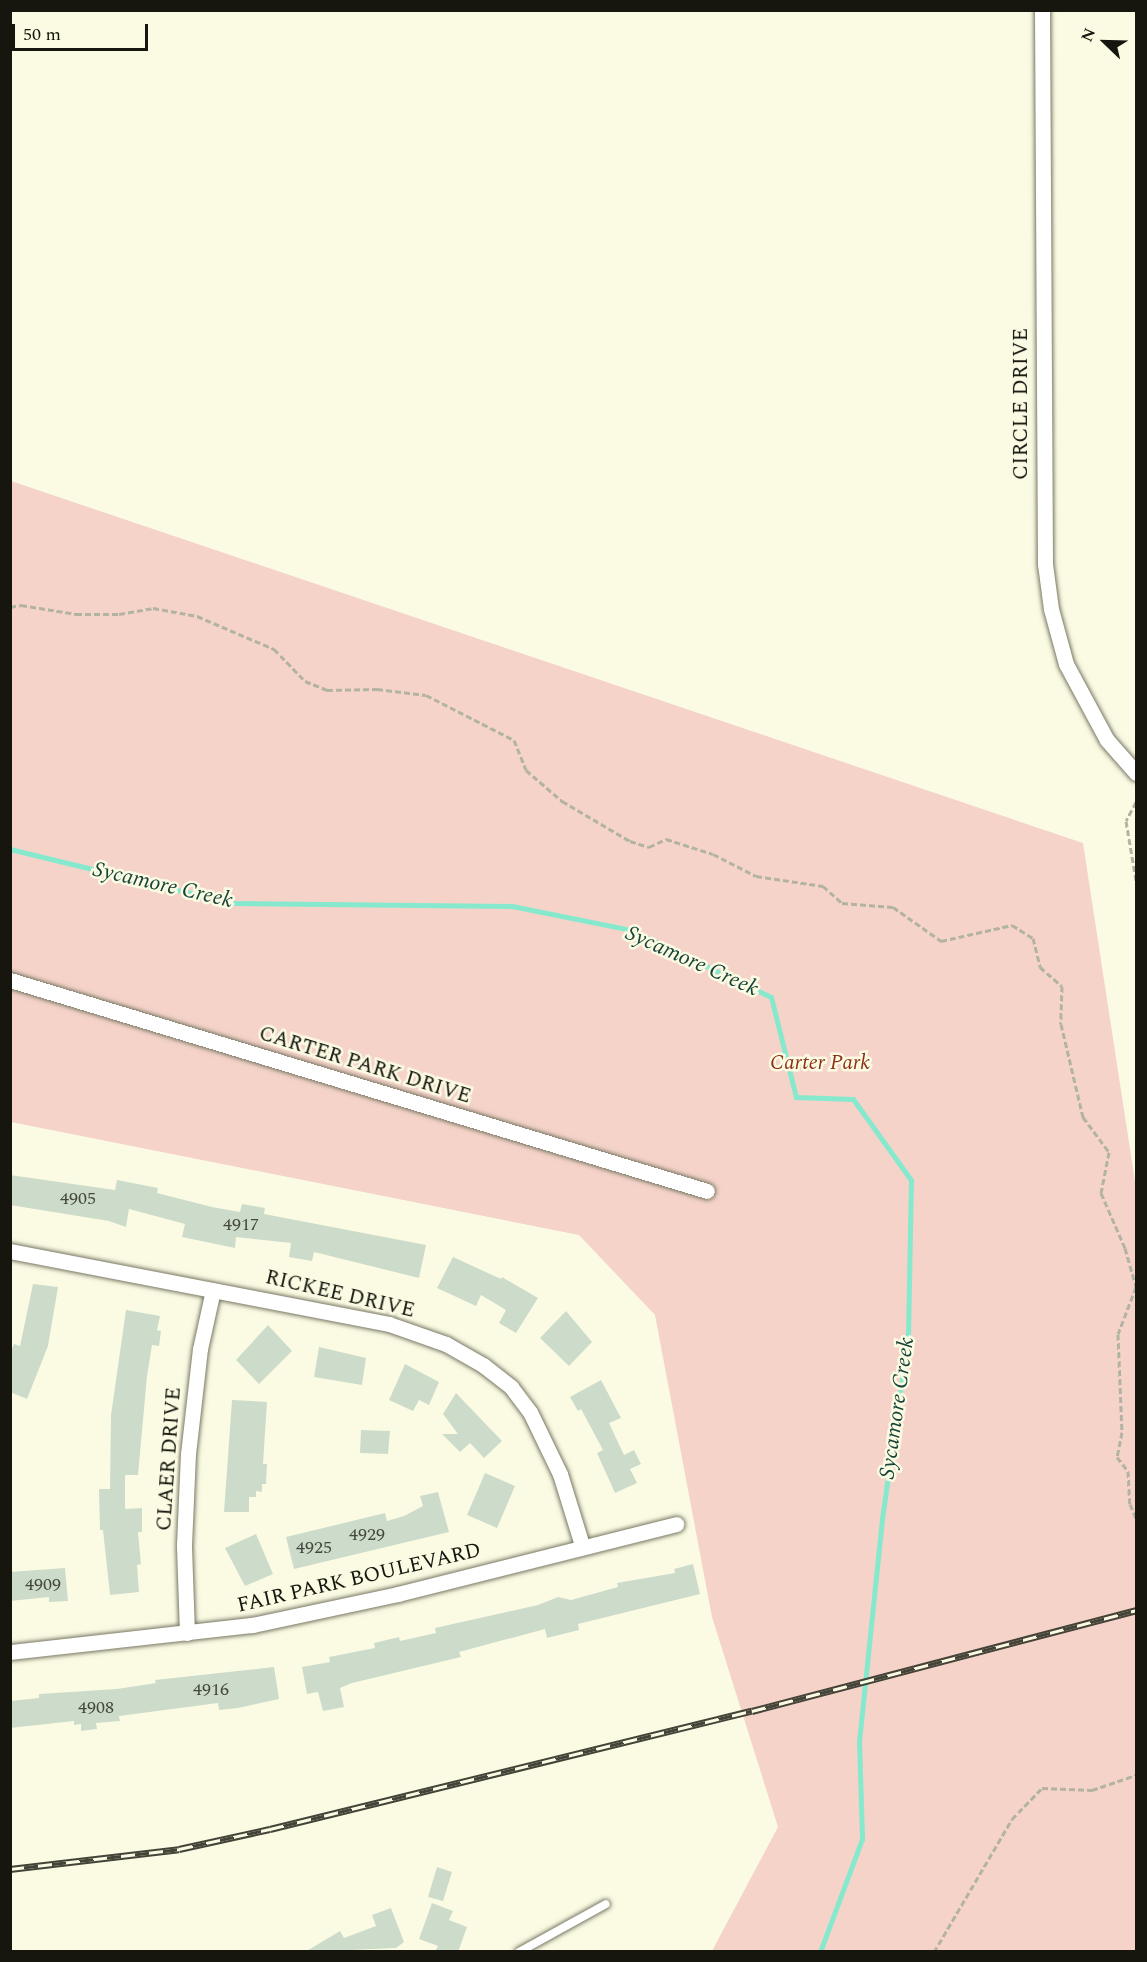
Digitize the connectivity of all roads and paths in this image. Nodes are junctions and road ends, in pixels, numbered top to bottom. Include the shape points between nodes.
1 (1042, 10) edge
2 (10, 607) edge
3 (1137, 773) edge
4 (1137, 802) edge
5 (1137, 880) edge
6 (10, 980) edge
7 (707, 1191) dead end
8 (10, 1251) edge
9 (213, 1290) junction
10 (1137, 1518) edge
11 (676, 1524) dead end
12 (582, 1545) junction
13 (187, 1633) junction
14 (10, 1652) edge
15 (1137, 1775) edge
16 (606, 1904) dead end
17 (519, 1952) edge
18 (934, 1952) edge

1 - 3 street, CIRCLE DRIVE via 1045,564 1051,609 1066,664 1107,740
2 - 10 path via 21,605 76,614 119,614 153,608 197,616 274,649 305,681 327,690 426,695 514,740 526,770 562,801 630,841 649,847 666,840 713,854 756,876 823,886 842,903 892,907 941,941 1012,925 1033,938 1040,967 1062,986 1061,1024 1083,1117 1109,1152 1101,1192 1125,1248 1136,1287 1118,1334 1122,1432 1117,1458 1128,1471 1130,1504
4 - 5 path via 1126,821
6 - 7 street, CARTER PARK DRIVE
8 - 9 street, RICKEE DRIVE
9 - 12 street, RICKEE DRIVE via 389,1324 446,1344 483,1365 511,1387 539,1428 560,1474
9 - 13 street, CLAER DRIVE via 200,1348 188,1454 184,1545
11 - 12 street, FAIR PARK BOULEVARD
12 - 13 street, FAIR PARK BOULEVARD via 323,1611
13 - 14 street, FAIR PARK BOULEVARD
15 - 18 path via 1092,1790 1041,1788 1012,1819
16 - 17 lane

